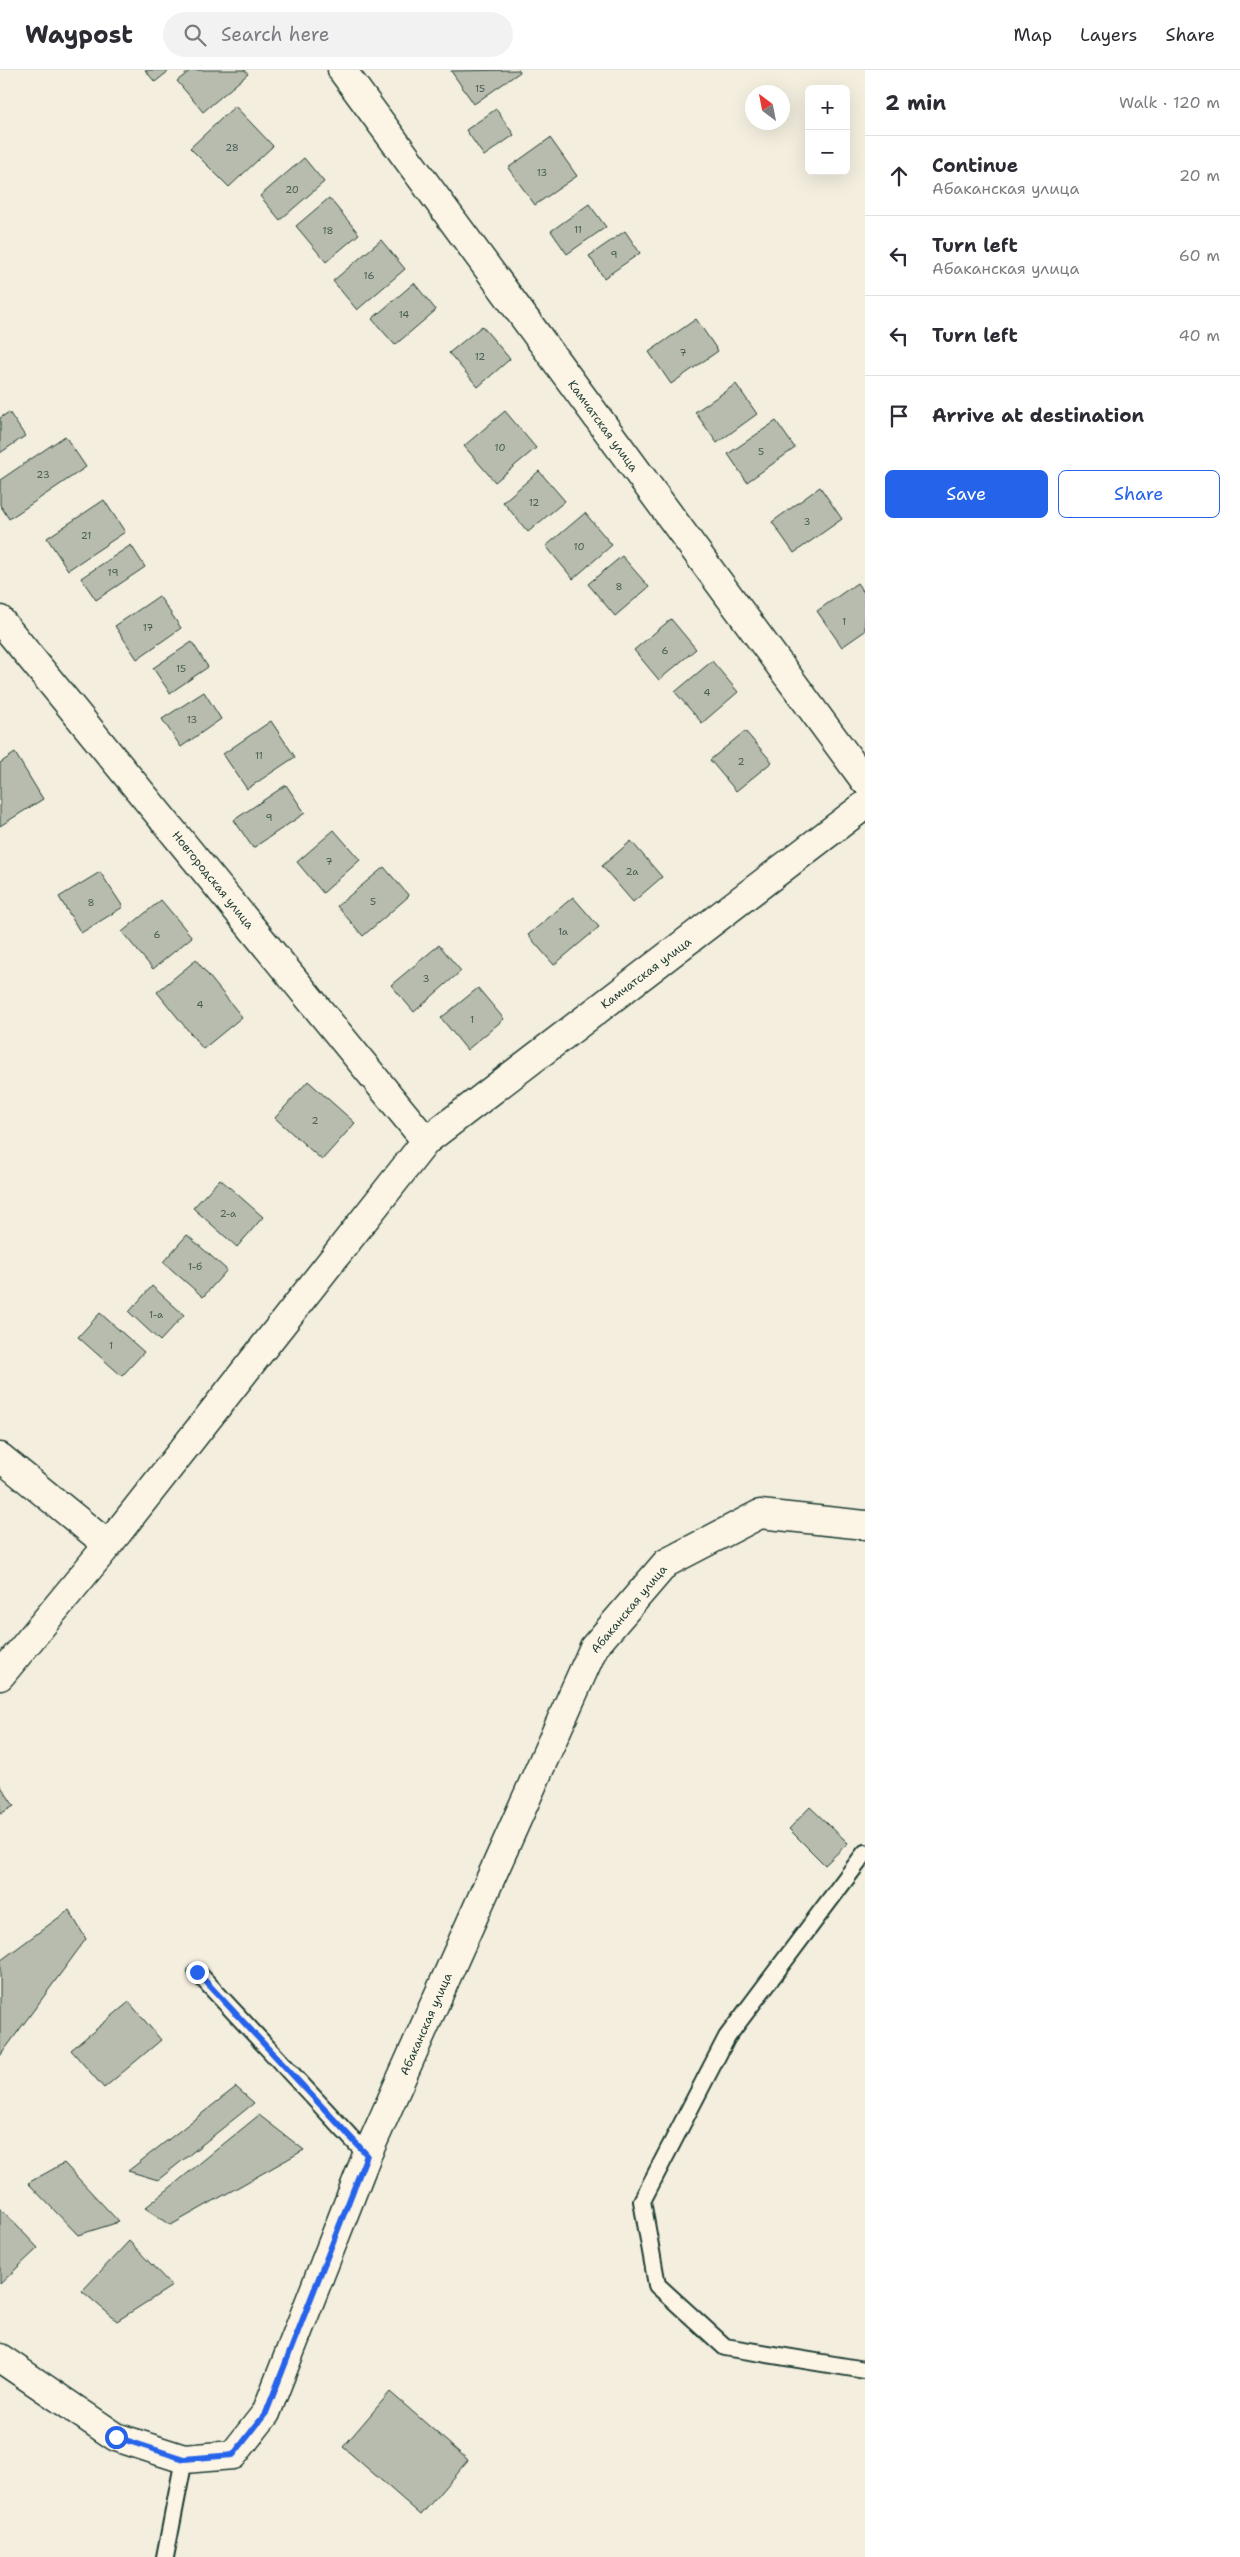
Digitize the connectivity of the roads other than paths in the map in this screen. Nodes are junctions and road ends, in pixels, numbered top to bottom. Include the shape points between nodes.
1 (342, 70) edge
2 (0, 620) edge
3 (865, 781) edge
4 (865, 805) edge
5 (426, 1141) junction
6 (0, 1457) edge
7 (865, 1525) edge
8 (108, 1545) junction
9 (0, 1676) edge
10 (865, 1853) edge
11 (197, 1972) dead end
12 (367, 2155) junction
13 (0, 2358) edge
14 (865, 2370) edge
15 (184, 2459) junction
16 (164, 2557) edge

1 - 3 street, Камчатская улица
2 - 5 street, Новгородская улица
4 - 5 street, Камчатская улица
5 - 8 street, Камчатская улица
6 - 8 street
7 - 12 street, Абаканская улица via 760,1514 666,1563 594,1647
8 - 9 street, Камчатская улица
10 - 14 lane via 727,2037 642,2201 657,2285 725,2347
11 - 12 lane
12 - 15 street, Абаканская улица via 266,2413 233,2455
13 - 15 street, Абаканская улица via 116,2437
15 - 16 lane

